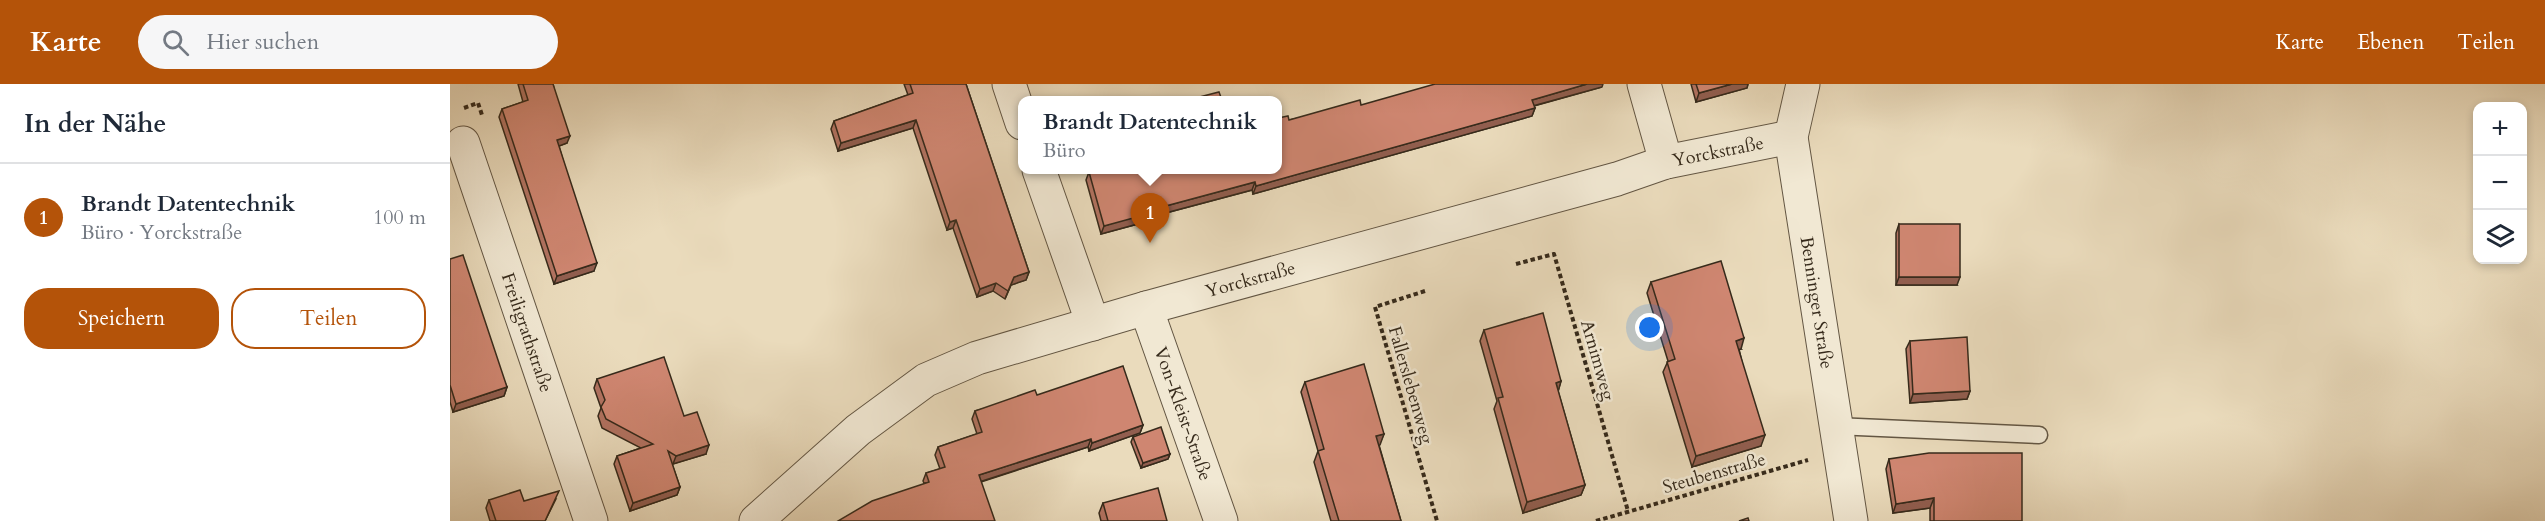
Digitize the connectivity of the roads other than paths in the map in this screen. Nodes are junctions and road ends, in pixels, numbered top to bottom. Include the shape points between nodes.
1 (1009, 84) edge
2 (1644, 84) edge
3 (1803, 84) edge
4 (1018, 109) edge
5 (1791, 137) junction
6 (463, 143) dead end
7 (1666, 162) junction
8 (1040, 174) edge
9 (1146, 308) junction
10 (1093, 324) junction
11 (2039, 435) dead end
12 (1838, 438) junction
13 (591, 521) edge
14 (756, 521) edge
15 (1221, 521) edge
16 (1851, 521) edge

1 - 4 street
2 - 7 street
3 - 5 street, Benninger Straße
5 - 7 street, Yorckstraße
5 - 12 street, Benninger Straße
6 - 13 street, Freiligrathstraße
7 - 9 street, Yorckstraße
8 - 10 street
9 - 10 street, Yorckstraße
9 - 15 street, Von-Kleist-Straße
10 - 14 street, Yorckstraße via 977,358 926,380 858,430
11 - 12 lane
12 - 16 street, Benninger Straße

